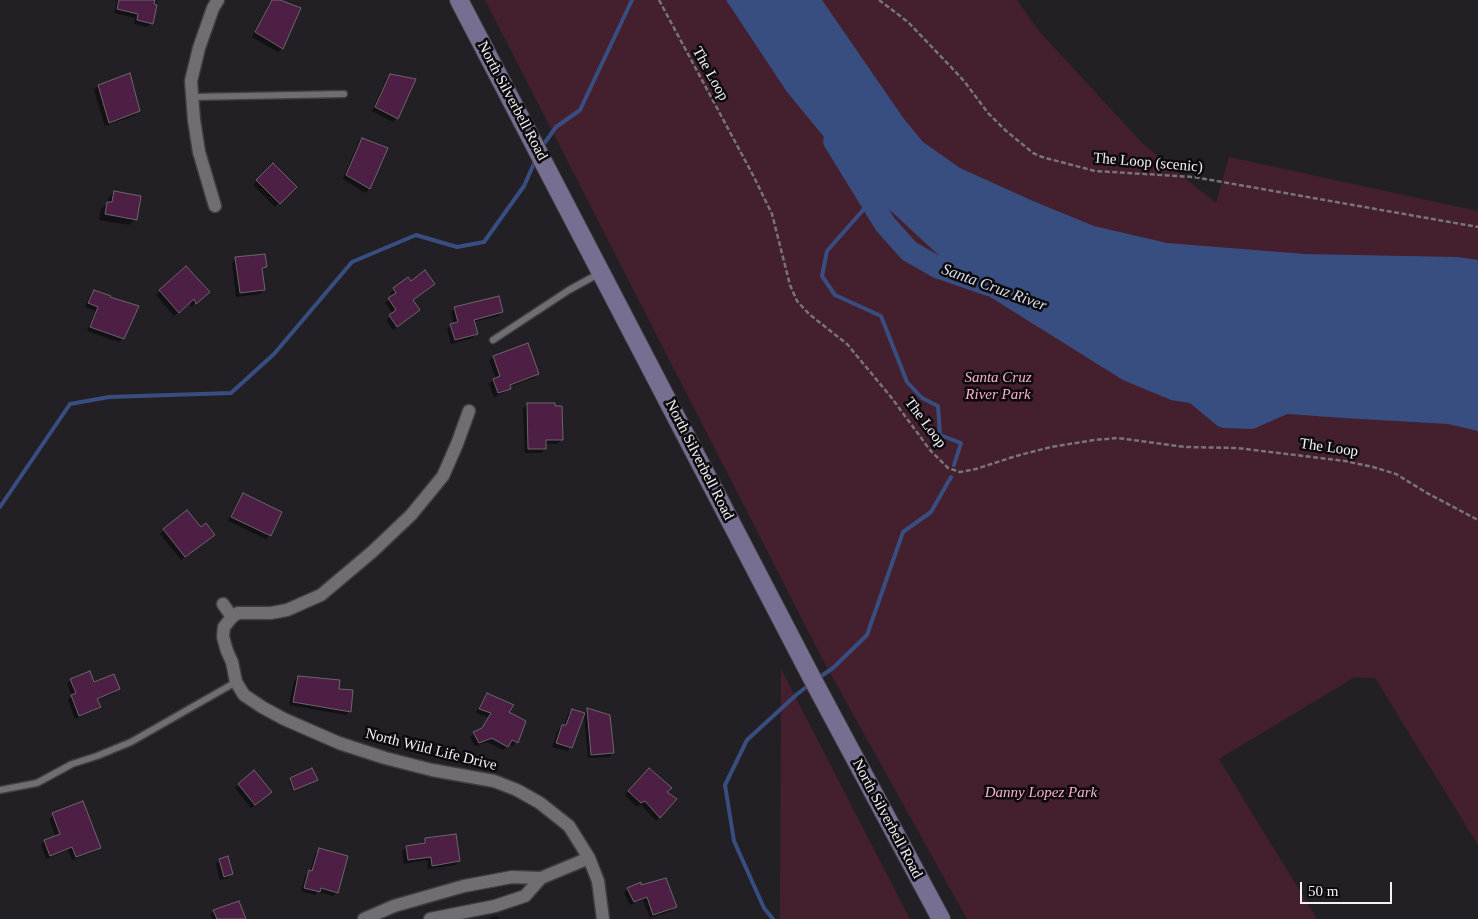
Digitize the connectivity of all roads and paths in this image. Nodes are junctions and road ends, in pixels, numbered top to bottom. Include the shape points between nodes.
1 (218, 0) edge
2 (459, 0) edge
3 (659, 0) edge
4 (879, 0) edge
5 (344, 94) dead end
6 (192, 98) junction
7 (215, 206) dead end
8 (1478, 227) edge
9 (601, 272) junction
10 (493, 340) dead end
11 (469, 410) dead end
12 (1478, 520) edge
13 (223, 604) dead end
14 (232, 617) junction
15 (236, 682) junction
16 (0, 790) edge
17 (589, 858) junction
18 (541, 878) junction
19 (364, 919) edge
20 (430, 919) edge
21 (602, 919) edge
22 (941, 919) edge

1 - 6 street via 199,48 191,81
2 - 9 main road, North Silverbell Road
3 - 12 path, The Loop via 772,214 797,301 847,344 930,450 948,468 960,472 976,469 1051,447 1102,439 1237,448 1374,467 1396,474
4 - 8 path, The Loop (scenic) via 908,22 1005,130 1042,157 1095,171 1194,177
5 - 6 lane
6 - 7 street via 199,152
9 - 10 lane
9 - 22 main road, North Silverbell Road
11 - 14 street via 443,476 411,515 372,552 315,598 287,610 238,613
13 - 14 street
14 - 15 street, North Wild Life Drive via 224,627 224,637
15 - 16 lane via 131,742 72,764 37,784
15 - 17 street, North Wild Life Drive via 244,695 262,707 340,743 385,758 494,781 518,790 569,826
17 - 18 street
17 - 21 street, North Wild Life Drive via 598,881
18 - 19 street via 512,877 464,886 394,906
18 - 20 street via 525,896 495,906

